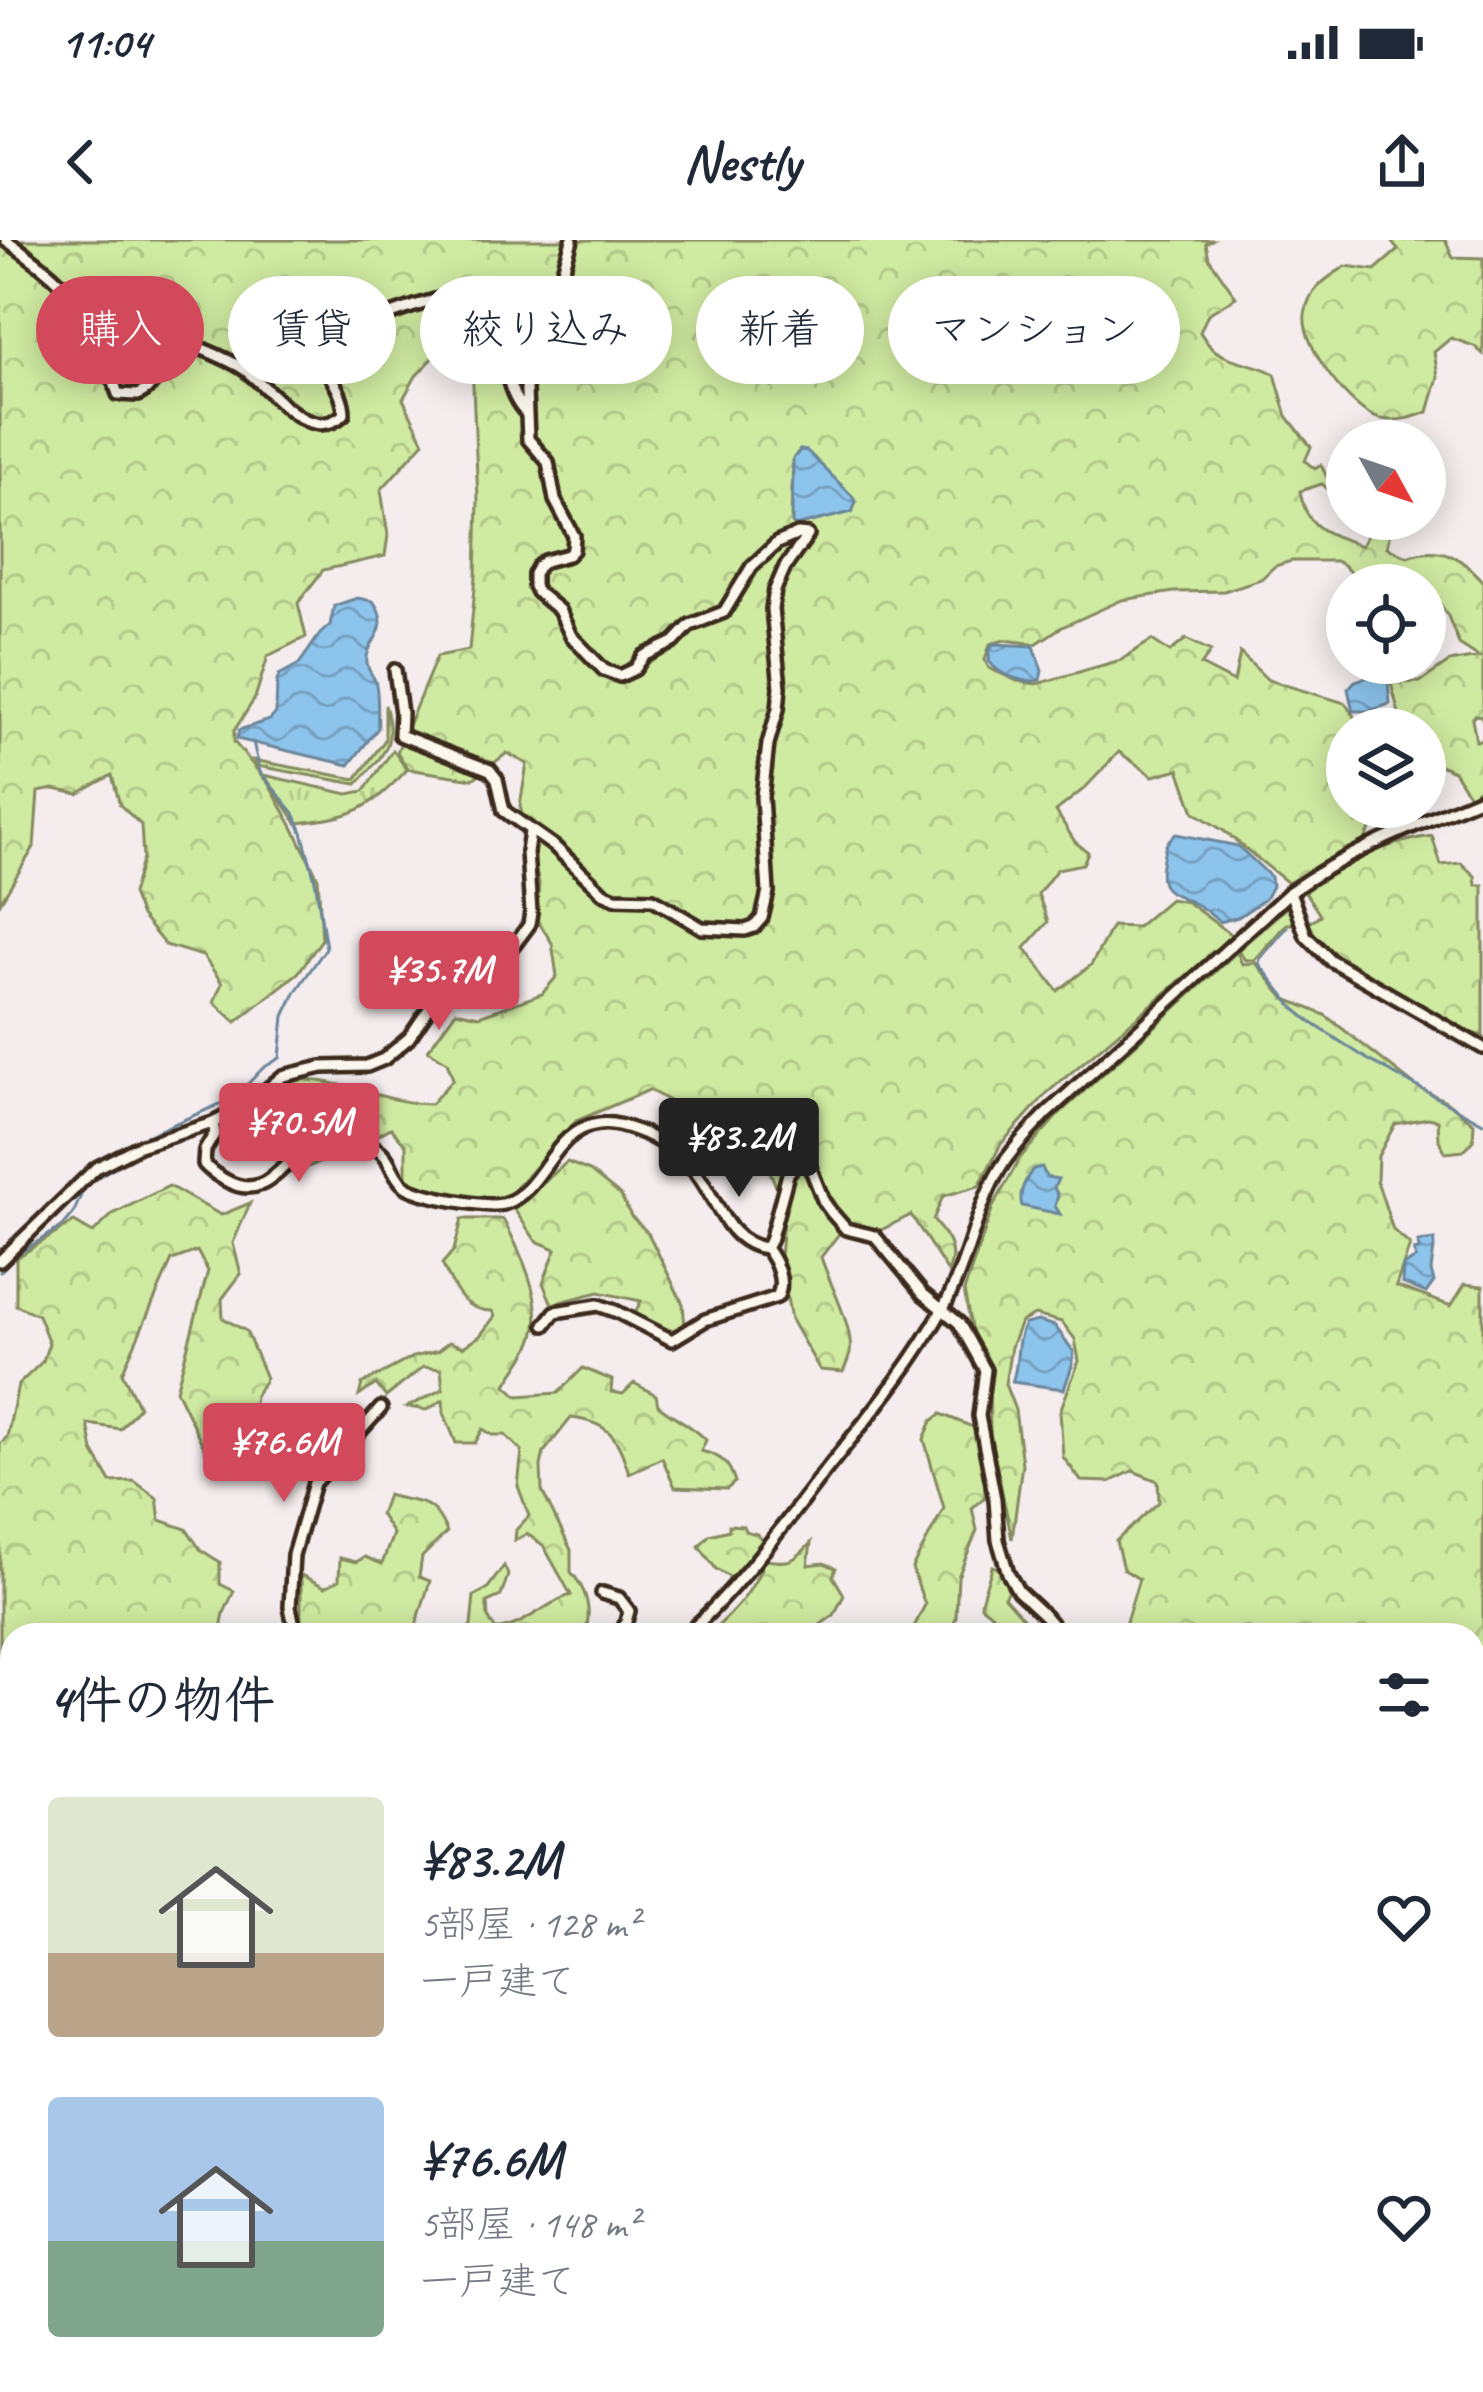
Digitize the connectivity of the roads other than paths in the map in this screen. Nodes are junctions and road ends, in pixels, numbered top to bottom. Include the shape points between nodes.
1 (6, 240) edge
2 (572, 240) edge
3 (526, 413) junction
4 (395, 670) dead end
5 (1483, 797) edge
6 (530, 832) junction
7 (1290, 892) junction
8 (1483, 1048) edge
9 (213, 1123) junction
10 (766, 1248) junction
11 (0, 1261) edge
12 (943, 1308) junction
13 (545, 1325) dead end
14 (381, 1408) dead end
15 (602, 1593) dead end
16 (293, 1623) edge
17 (626, 1623) edge
18 (699, 1623) edge
19 (1051, 1623) edge

1 - 3 street via 70,291 118,394 146,390 189,343 241,368 315,426 334,423 344,414 343,399 316,348 325,338 472,295 502,314 505,367
2 - 3 street via 536,327
3 - 6 street via 528,439 548,462 575,544 538,567 534,586 611,674 627,674 690,625 724,612 741,580 777,543 808,536 784,567 772,609 780,687 762,797 768,892 754,927 702,928 653,899 603,893
4 - 6 street via 400,734 490,770 504,811
5 - 7 street via 1344,857
6 - 9 street via 529,925 494,972 441,991 410,1038 384,1059 283,1076
7 - 8 street via 1306,936 1330,960
7 - 12 street via 1016,1145
9 - 10 street via 204,1164 237,1187 266,1183 317,1138 342,1137 375,1147 410,1188 498,1206 527,1188 573,1132 618,1125 684,1160 729,1228
9 - 11 street via 95,1168
10 - 12 street via 788,1174 806,1157 824,1202 846,1228 875,1236
10 - 13 street via 782,1286 777,1297 705,1320 672,1340 598,1305 555,1312
12 - 18 street via 918,1352 756,1561
12 - 19 street via 985,1370 979,1416 1008,1573
14 - 16 street via 314,1483 293,1555
15 - 17 street via 619,1598 629,1611

